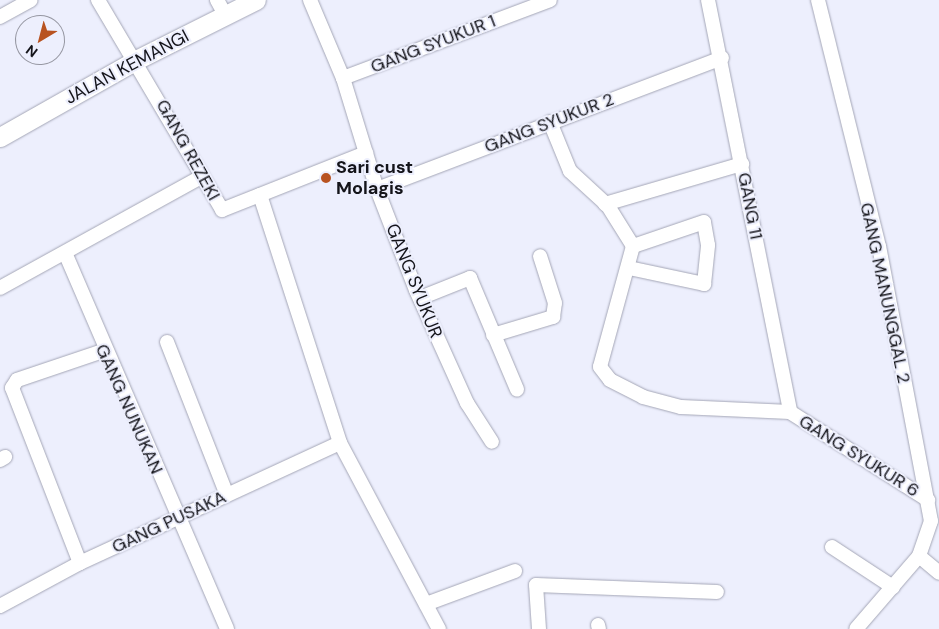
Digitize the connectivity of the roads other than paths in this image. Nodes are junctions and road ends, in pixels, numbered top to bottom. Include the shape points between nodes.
1 (32, 0) edge
2 (98, 0) edge
3 (256, 0) edge
4 (310, 0) edge
5 (550, 0) edge
6 (708, 0) edge
7 (818, 0) edge
8 (221, 8) edge
9 (0, 17) edge
10 (722, 58) junction
11 (136, 60) junction
12 (343, 78) junction
13 (550, 122) junction
14 (0, 137) edge
15 (366, 153) junction
16 (742, 164) junction
17 (199, 178) junction
18 (378, 189) junction
19 (260, 195) junction
20 (606, 204) junction
21 (633, 246) junction
22 (66, 255) junction
23 (540, 256) dead end
24 (629, 268) junction
25 (0, 288) edge
26 (420, 298) junction
27 (493, 335) junction
28 (167, 342) dead end
29 (103, 351) junction
30 (517, 389) dead end
31 (790, 412) junction
32 (492, 442) dead end
33 (340, 443) junction
34 (227, 495) junction
35 (928, 500) junction
36 (177, 518) junction
37 (832, 547) dead end
38 (919, 556) junction
39 (80, 563) junction
40 (515, 571) dead end
41 (939, 573) edge
42 (893, 587) junction
43 (716, 592) dead end
44 (426, 604) junction
45 (0, 606) edge
46 (227, 629) edge
47 (439, 629) edge
48 (539, 629) edge
49 (856, 629) edge

1 - 9 street
2 - 11 street, GANG REZEKI
3 - 8 street, JALAN KEMANGI
4 - 12 street, GANG SYUKUR
5 - 12 street, GANG SYUKUR 1
6 - 10 street, GANG 11
7 - 35 street, GANG MANUNGGAL 2 via 878,246
8 - 11 street, JALAN KEMANGI
10 - 13 street, GANG SYUKUR 2
10 - 16 street, GANG 11
11 - 14 street, JALAN KEMANGI
11 - 17 street, GANG REZEKI
12 - 15 street, GANG SYUKUR
13 - 18 street, GANG SYUKUR 2
13 - 20 street via 570,171
15 - 18 street, GANG SYUKUR
15 - 19 street, GANG REZEKI
16 - 20 street
16 - 31 street, GANG 11
17 - 19 street, GANG REZEKI via 222,210
17 - 22 street
18 - 26 street, GANG SYUKUR
19 - 33 street
20 - 21 street
21 - 24 street, GANG SYUKUR 6
21 - 24 street via 704,222 708,245 704,284
22 - 25 street
22 - 29 street, GANG NUNUKAN
23 - 27 street via 556,312 546,320
24 - 31 street, GANG SYUKUR 6 via 600,366 610,380 643,397 681,407
26 - 27 street via 470,278
26 - 32 street, GANG SYUKUR via 467,403
27 - 30 street
28 - 34 street
29 - 36 street, GANG NUNUKAN
29 - 39 street via 17,380 12,388
31 - 35 street, GANG SYUKUR 6
33 - 34 street, GANG PUSAKA
33 - 44 street
34 - 36 street, GANG PUSAKA
35 - 38 street, GANG MANUNGGAL 2 via 931,527
36 - 39 street, GANG PUSAKA
36 - 46 street, GANG NUNUKAN
37 - 42 street
38 - 41 street
38 - 42 street, GANG MANUNGGAL 2
39 - 45 street, GANG PUSAKA
40 - 44 street
42 - 49 street, GANG MANUNGGAL 2
43 - 48 street via 536,585
44 - 47 street

